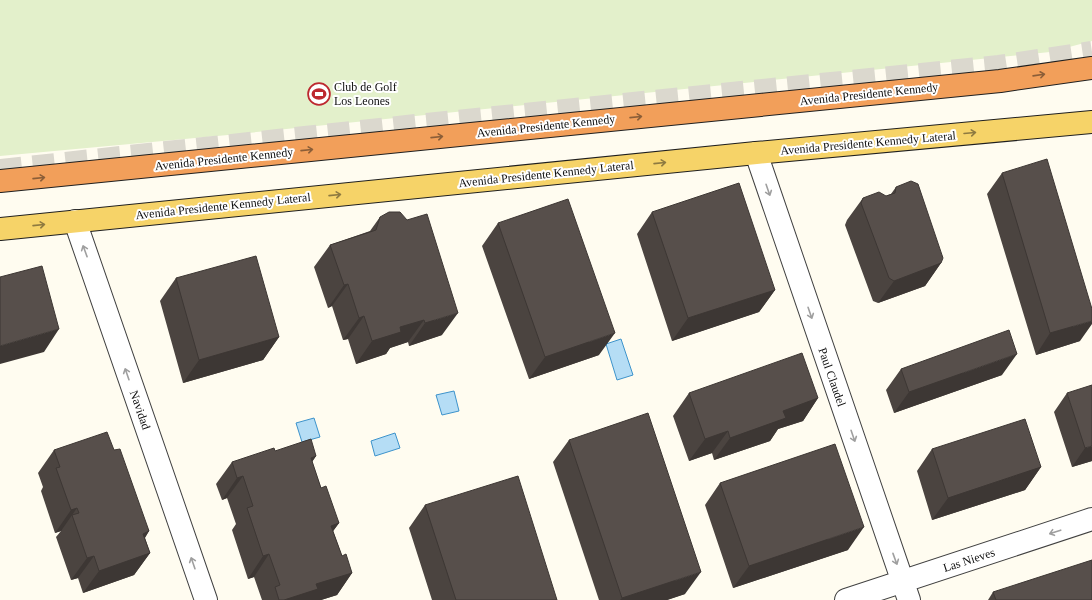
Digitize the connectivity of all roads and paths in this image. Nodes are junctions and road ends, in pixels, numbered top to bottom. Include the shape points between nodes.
1 (1092, 68) edge
2 (1092, 122) edge
3 (756, 153) junction
4 (0, 182) edge
5 (75, 221) junction
6 (0, 229) edge
7 (1092, 519) edge
8 (906, 591) edge
9 (206, 600) edge
10 (846, 600) edge

4 -> 1 highway, Avenida Presidente Kennedy via 1000,81
3 -> 2 main road, Avenida Presidente Kennedy Lateral
5 -> 3 main road, Avenida Presidente Kennedy Lateral
3 -> 8 street, Paul Claudel
6 -> 5 main road, Avenida Presidente Kennedy Lateral
9 -> 5 street, Navidad
7 -> 8 street, Las Nieves
8 - 10 street, Las Nieves

